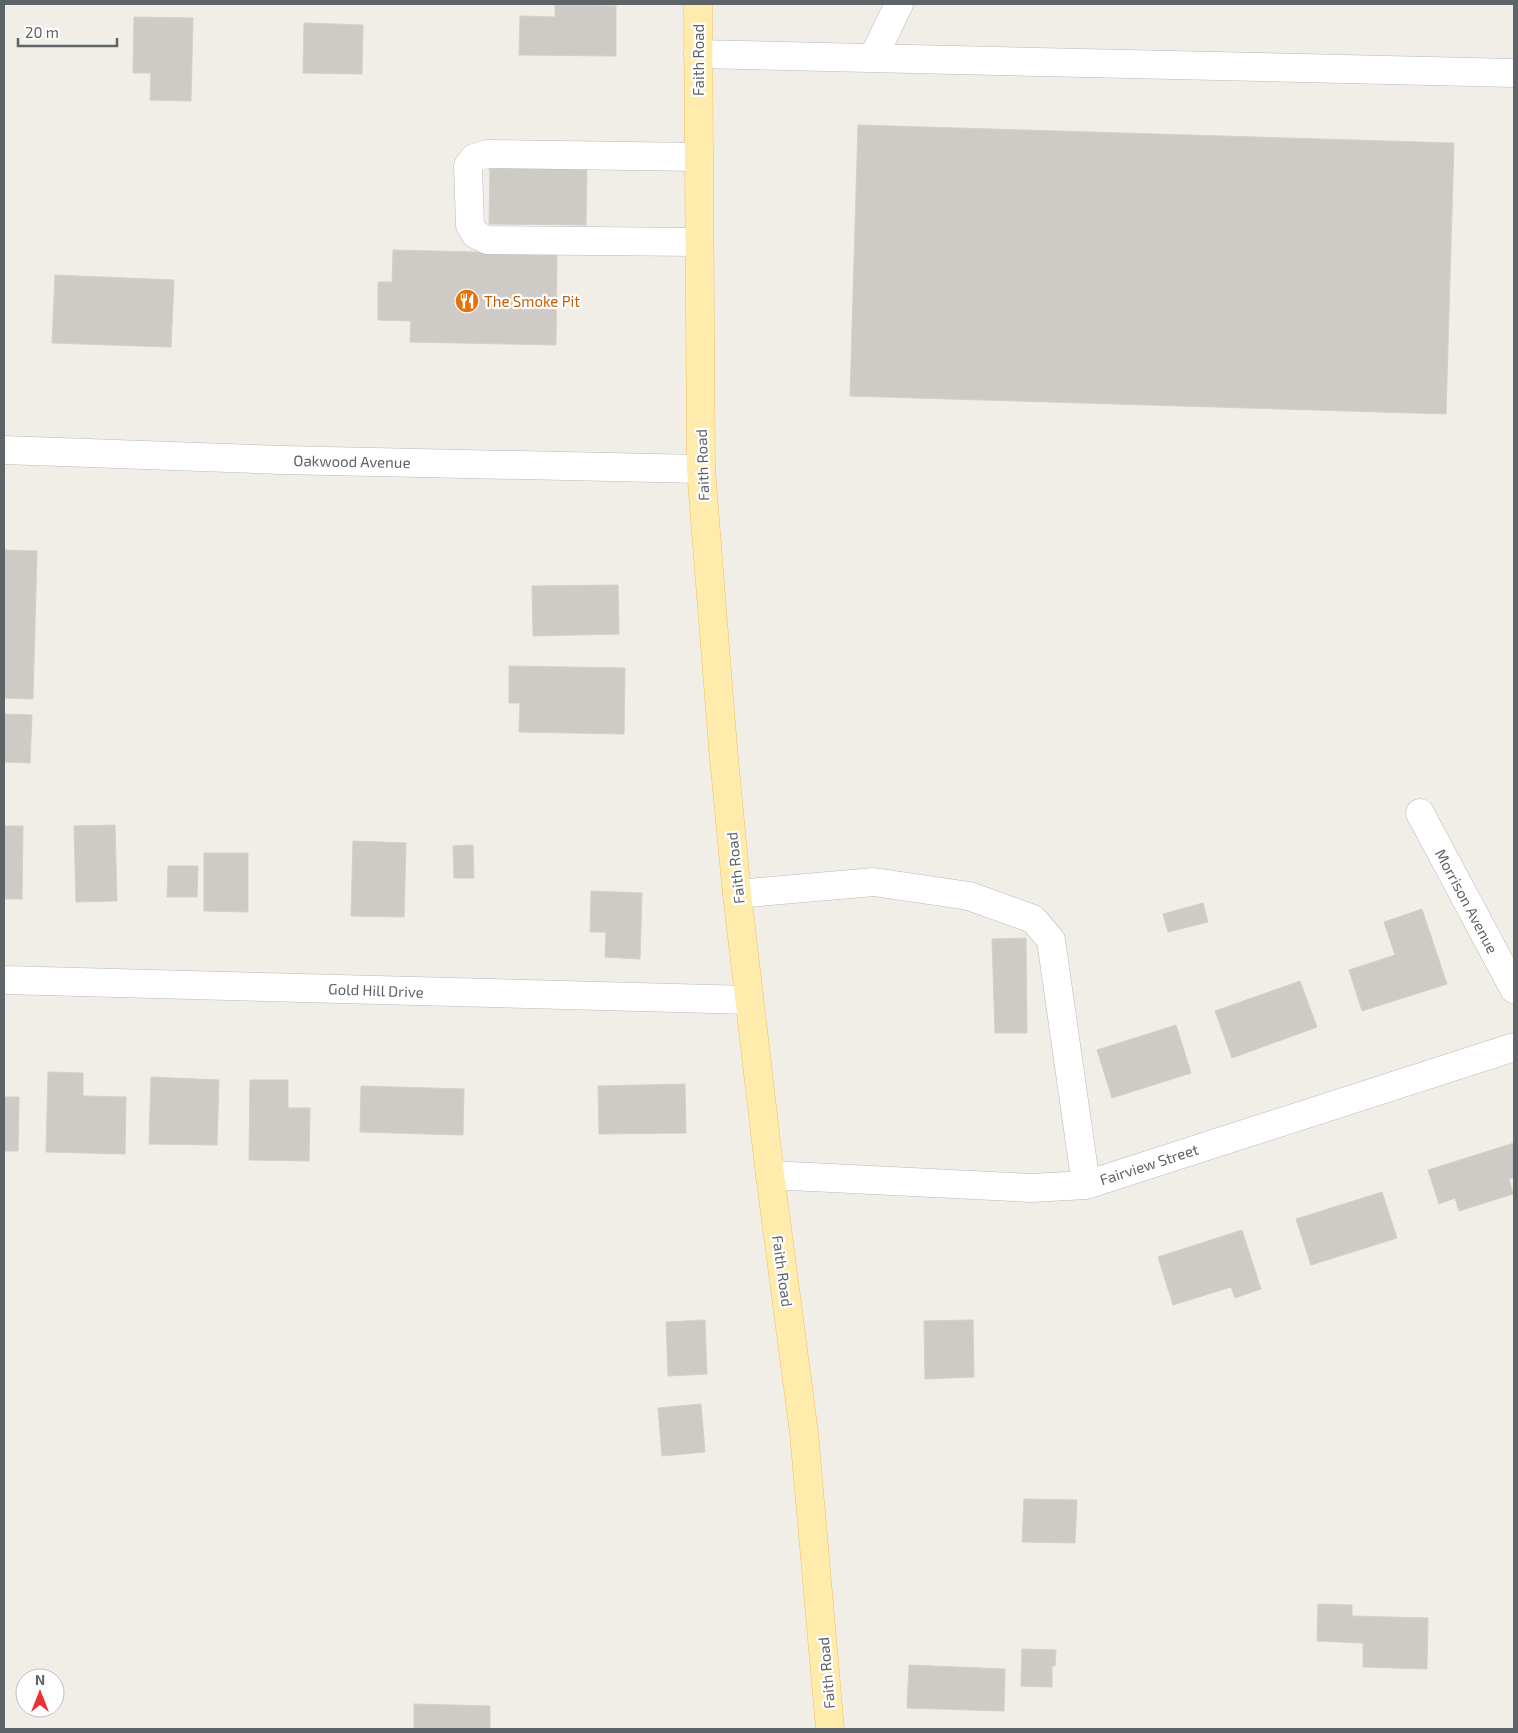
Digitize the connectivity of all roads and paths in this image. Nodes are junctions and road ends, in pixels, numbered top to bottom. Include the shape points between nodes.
1 (698, 4) edge
2 (899, 4) edge
3 (698, 54) junction
4 (873, 58) junction
5 (1514, 73) edge
6 (699, 157) junction
7 (699, 242) junction
8 (4, 450) edge
9 (701, 469) junction
10 (1420, 813) dead end
11 (738, 894) junction
12 (4, 980) edge
13 (1514, 989) edge
14 (749, 1000) junction
15 (1514, 1047) edge
16 (770, 1176) junction
17 (1086, 1185) junction
18 (830, 1729) edge

1 - 3 main road, Faith Road
2 - 4 street
3 - 4 street
3 - 6 main road, Faith Road
4 - 5 street
6 - 7 main road, Faith Road
6 - 7 street via 487,154 474,158 468,166 470,225 475,234 487,240
7 - 9 main road, Faith Road
8 - 9 street, Oakwood Avenue via 272,460
9 - 11 main road, Faith Road
10 - 13 street, Morrison Avenue
11 - 14 main road, Faith Road
11 - 17 street via 874,882 969,896 1033,920 1051,940
12 - 14 street, Gold Hill Drive
14 - 16 main road, Faith Road
15 - 17 street, Fairview Street
16 - 17 street, Fairview Street via 1031,1188
16 - 18 main road, Faith Road via 804,1433

